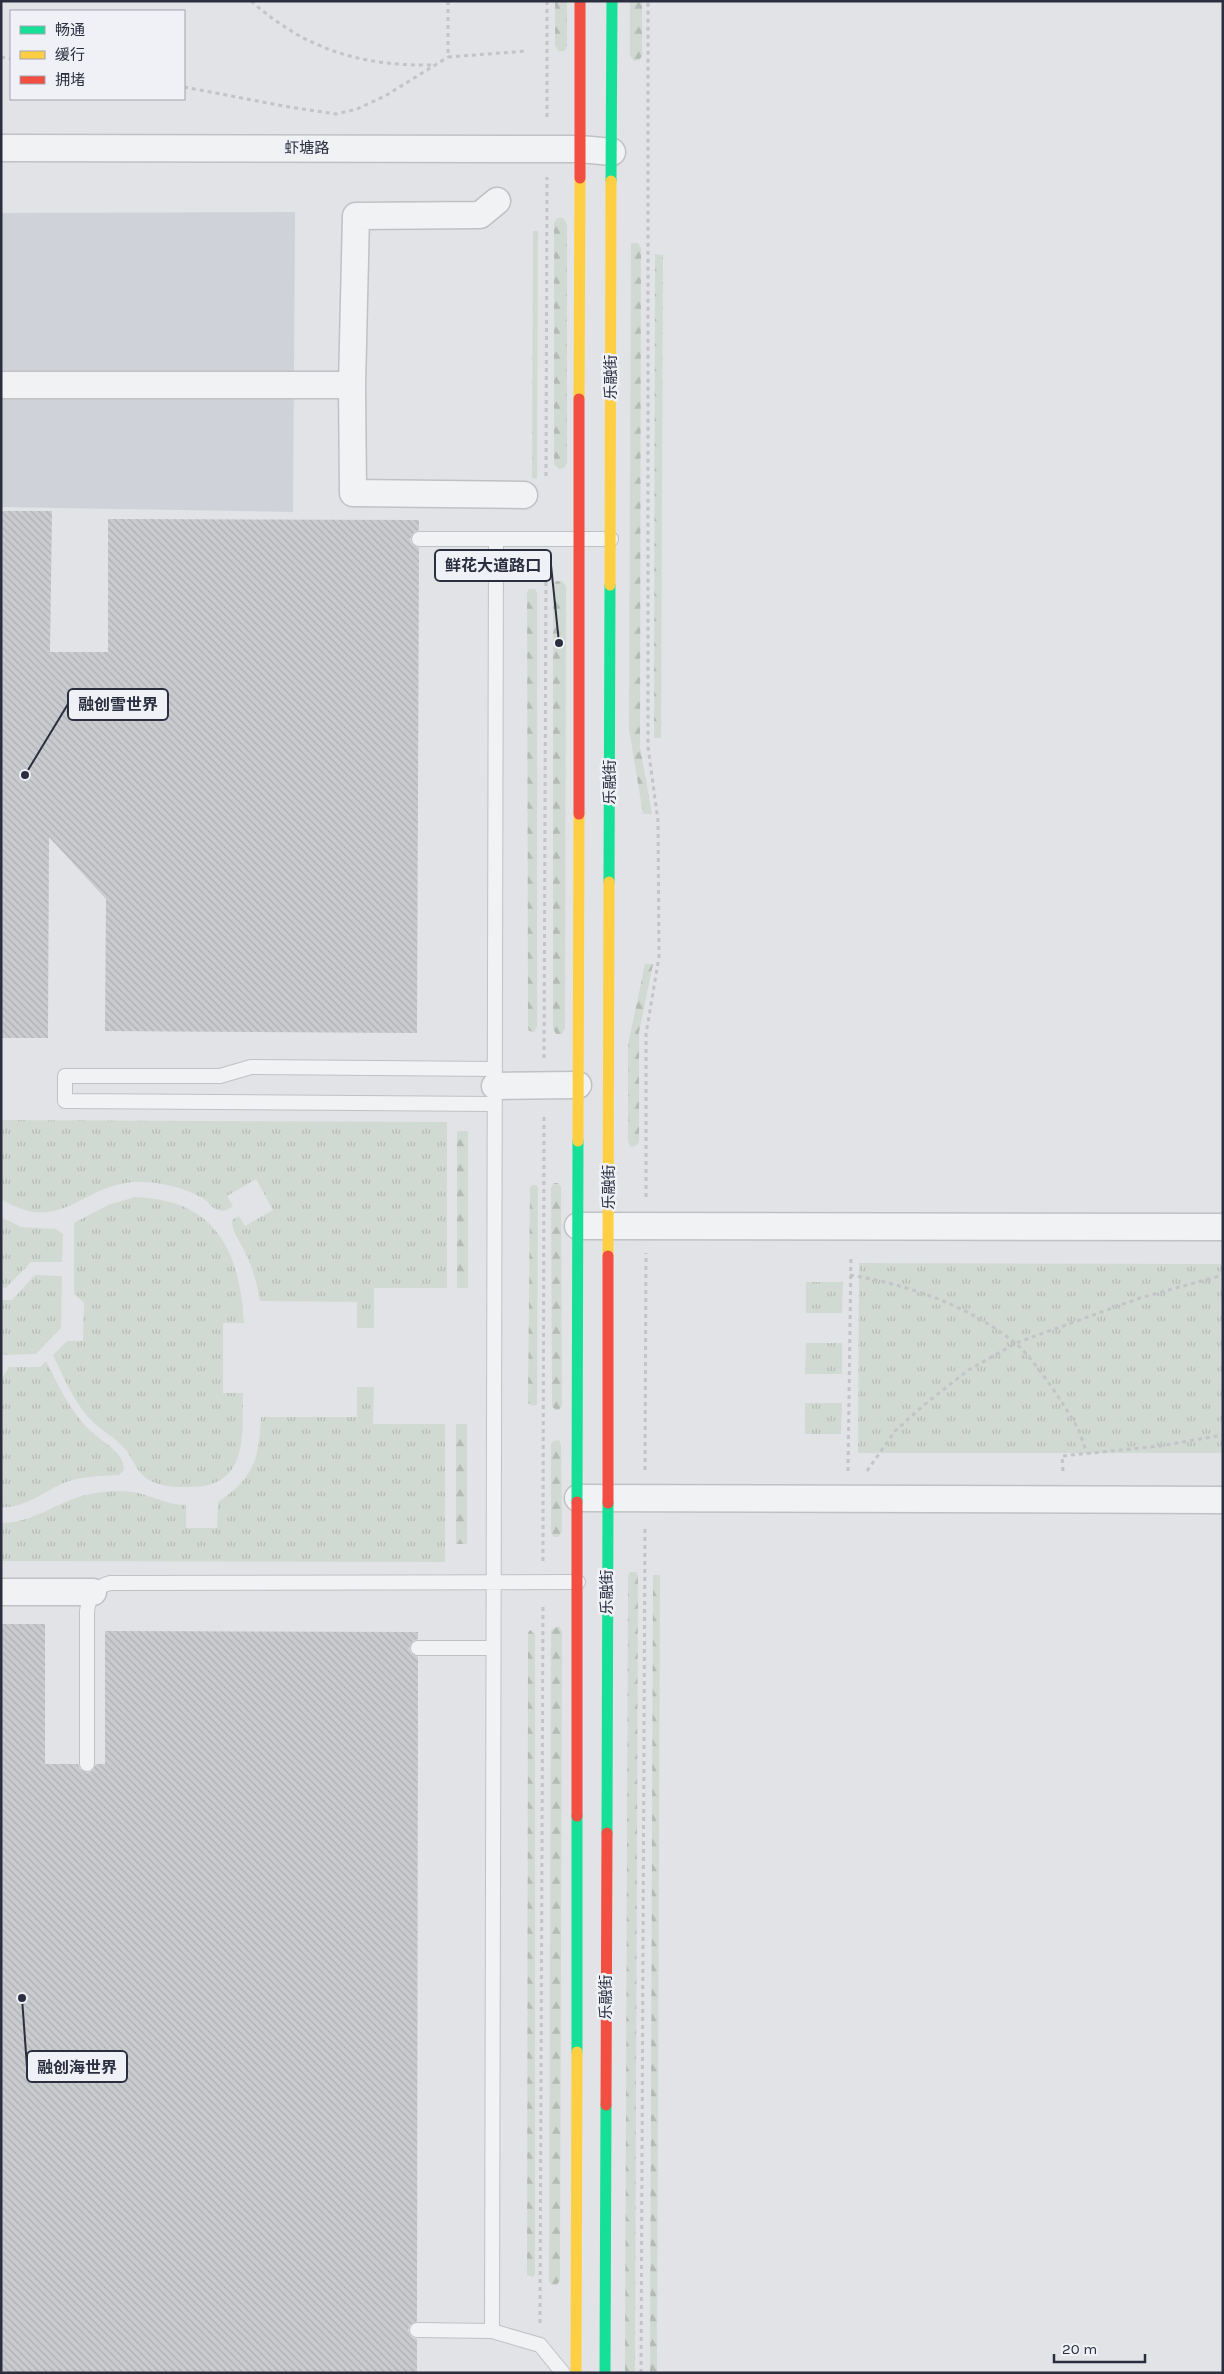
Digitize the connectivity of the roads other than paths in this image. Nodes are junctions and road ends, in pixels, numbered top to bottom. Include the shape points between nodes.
1 (580, 1) edge
2 (612, 1) edge
3 (1, 148) edge
4 (580, 149) junction
5 (612, 152) junction
6 (497, 201) dead end
7 (1, 385) edge
8 (352, 385) junction
9 (524, 495) dead end
10 (419, 539) dead end
11 (496, 539) junction
12 (579, 539) junction
13 (611, 539) junction
14 (578, 1085) junction
15 (495, 1086) junction
16 (578, 1226) junction
17 (608, 1226) junction
18 (1223, 1226) edge
19 (578, 1498) junction
20 (608, 1498) junction
21 (1223, 1500) edge
22 (578, 1582) junction
23 (494, 1584) junction
24 (1, 1592) edge
25 (93, 1592) junction
26 (418, 1648) dead end
27 (493, 1648) junction
28 (87, 1764) dead end
29 (417, 2330) dead end
30 (492, 2331) junction
31 (563, 2373) edge
32 (576, 2373) edge
33 (605, 2373) edge

1 - 4 street, 乐融街
2 - 5 street, 乐融街
3 - 4 street, 虾塘路
4 - 5 street, 虾塘路
4 - 12 street, 乐融街
5 - 13 street, 乐融街
6 - 8 street via 480,215 356,216
7 - 8 street
8 - 9 street via 354,494
10 - 11 lane
11 - 12 lane
11 - 15 lane
12 - 13 lane
12 - 14 street, 乐融街
13 - 17 street, 乐融街
14 - 15 street
14 - 16 street, 乐融街
15 - 15 lane via 251,1067 220,1076 65,1076 65,1101
15 - 23 lane
16 - 17 street
16 - 19 street, 乐融街
17 - 18 street
17 - 20 street, 乐融街
19 - 20 street
19 - 22 street, 乐融街
20 - 21 street
20 - 33 street, 乐融街
22 - 23 lane
22 - 32 street, 乐融街
23 - 25 lane via 110,1583
23 - 27 lane
24 - 25 street
25 - 28 lane via 87,1611
26 - 27 lane
27 - 30 lane
29 - 30 lane
30 - 31 lane via 540,2345

